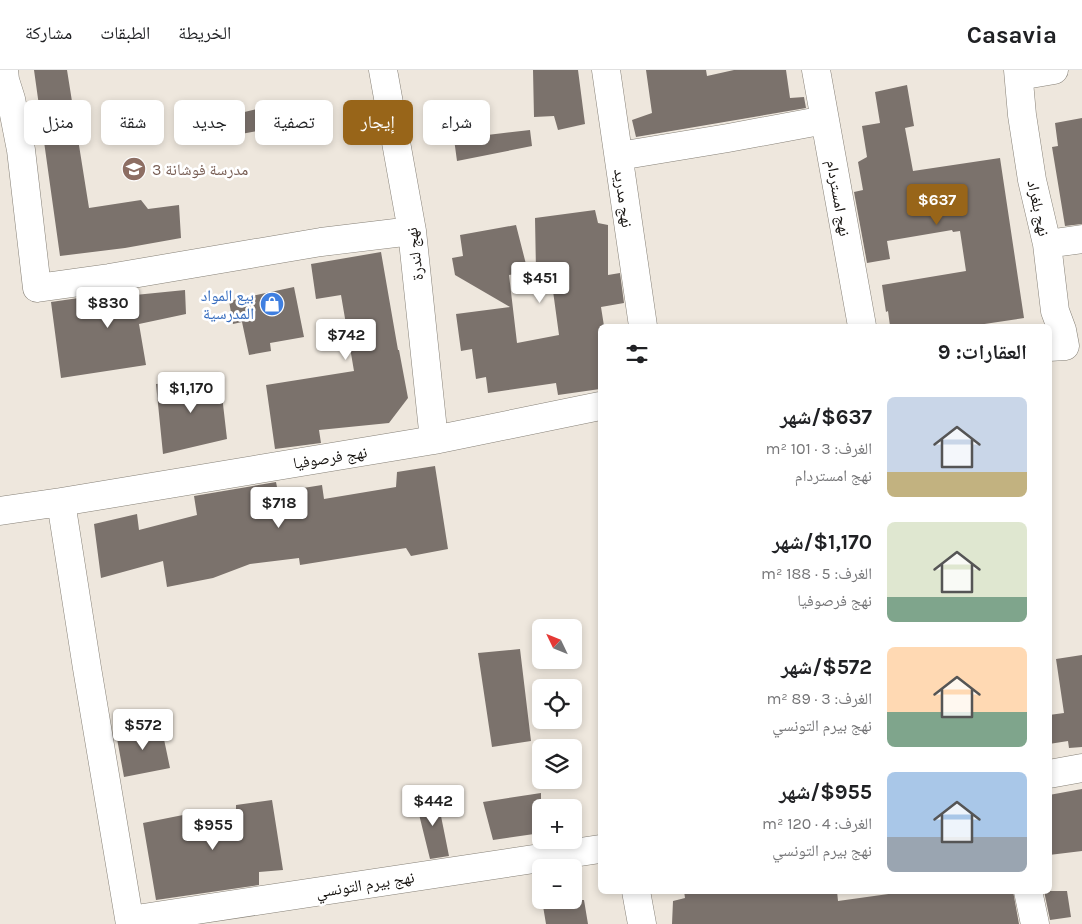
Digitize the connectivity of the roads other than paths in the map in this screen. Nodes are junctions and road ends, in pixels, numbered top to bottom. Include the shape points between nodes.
1 (4, 70) edge
2 (383, 70) edge
3 (606, 70) edge
4 (816, 70) edge
5 (1054, 70) edge
6 (1018, 73) edge
7 (825, 120) junction
8 (618, 156) junction
9 (412, 230) junction
10 (1082, 239) edge
11 (1047, 244) junction
12 (642, 324) edge
13 (862, 324) edge
14 (1057, 346) edge
15 (598, 406) edge
16 (434, 440) junction
17 (61, 502) junction
18 (0, 511) edge
19 (1082, 768) edge
20 (1052, 773) edge
21 (598, 849) edge
22 (637, 894) edge
23 (1029, 894) edge
24 (130, 922) edge
25 (642, 924) edge
26 (1034, 924) edge

1 - 9 street via 21,150 37,288
2 - 9 street, نهج لندرة
3 - 8 street, نهج مدريد
4 - 7 street, نهج امستردام
5 - 6 street
6 - 11 street, نهج بلغراد via 1032,180
7 - 8 street
7 - 13 street, نهج امستردام
8 - 12 street, نهج مدريد
9 - 16 street, نهج لندرة
10 - 11 street
11 - 14 street, نهج بلغراد via 1055,311 1062,330
15 - 16 street, نهج فرصوفيا
16 - 17 street, نهج فرصوفيا
17 - 18 street, نهج فرصوفيا
17 - 24 street
19 - 20 street
21 - 24 street, نهج بيرم التونسي
22 - 25 street
23 - 26 street

